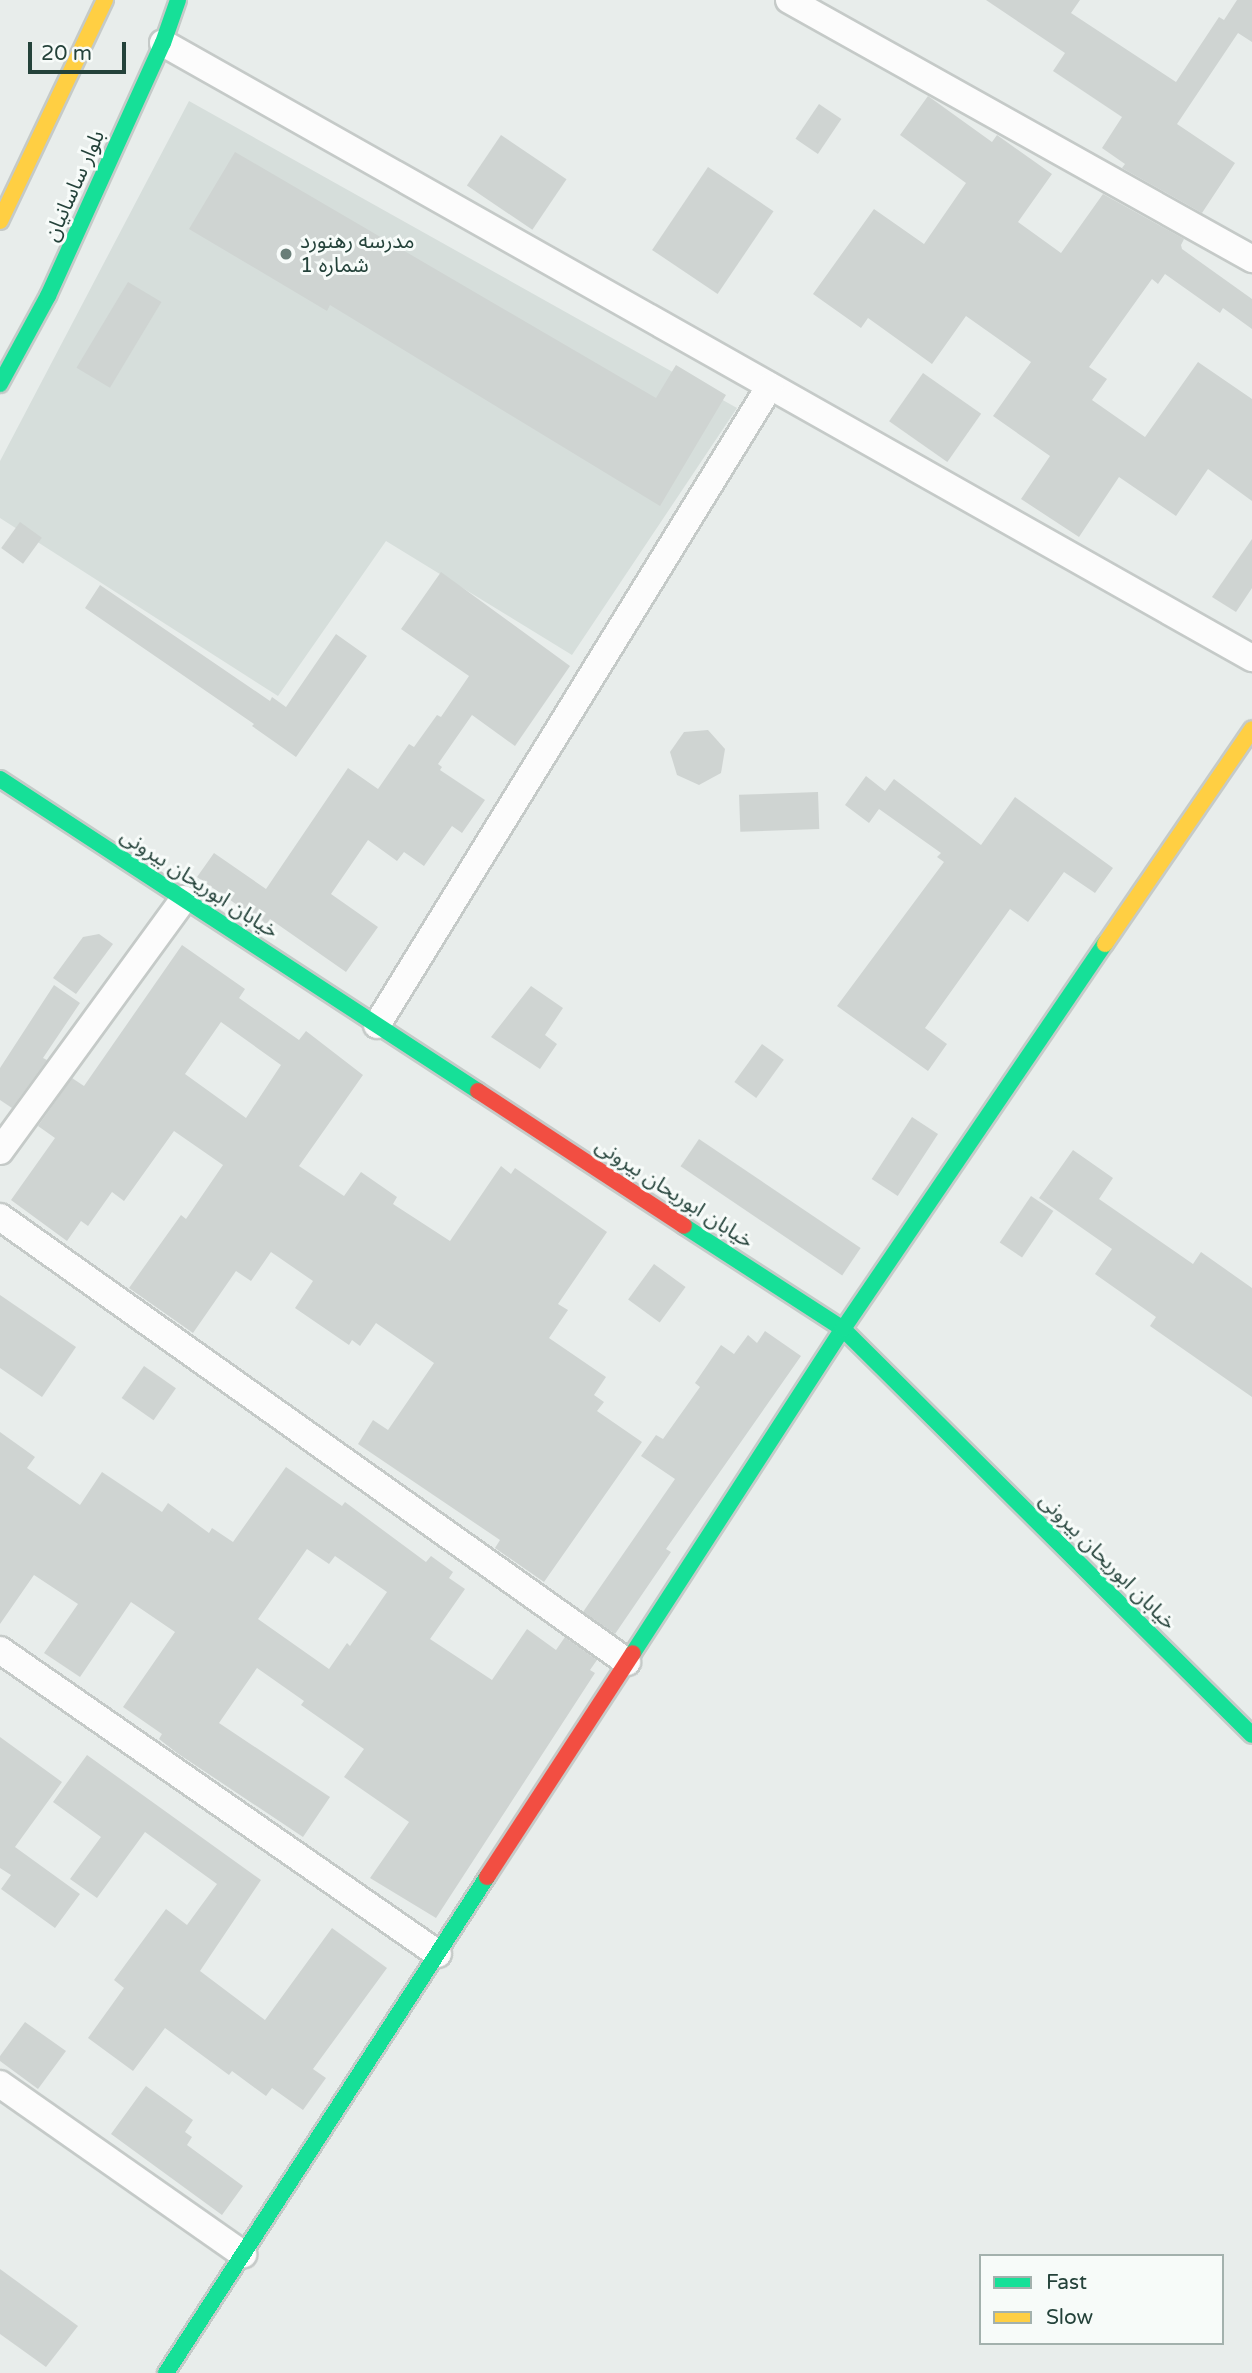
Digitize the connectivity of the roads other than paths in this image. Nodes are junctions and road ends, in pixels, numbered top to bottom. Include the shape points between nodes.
1 (104, 0) edge
2 (178, 0) edge
3 (789, 0) edge
4 (163, 43) junction
5 (0, 221) edge
6 (1252, 259) edge
7 (0, 384) edge
8 (770, 386) junction
9 (1252, 658) edge
10 (1252, 729) edge
11 (0, 779) edge
12 (184, 899) junction
13 (377, 1025) junction
14 (0, 1151) edge
15 (0, 1217) edge
16 (843, 1329) junction
17 (0, 1650) edge
18 (627, 1662) junction
19 (1252, 1735) edge
20 (438, 1954) junction
21 (0, 2084) edge
22 (243, 2254) junction
23 (166, 2373) edge

1 - 5 main road
2 - 4 main road, بلوار ساسانیان
3 - 6 street
4 - 7 main road, بلوار ساسانیان via 48,296
4 - 8 street
8 - 9 street
8 - 13 street
10 - 16 main road
11 - 12 main road, خیابان ابوریحان بیرونی
12 - 13 main road, خیابان ابوریحان بیرونی
12 - 14 street
13 - 16 main road, خیابان ابوریحان بیرونی
15 - 18 street
16 - 18 main road
16 - 19 main road, خیابان ابوریحان بیرونی
17 - 20 street
18 - 20 main road
20 - 22 main road
21 - 22 street
22 - 23 main road

